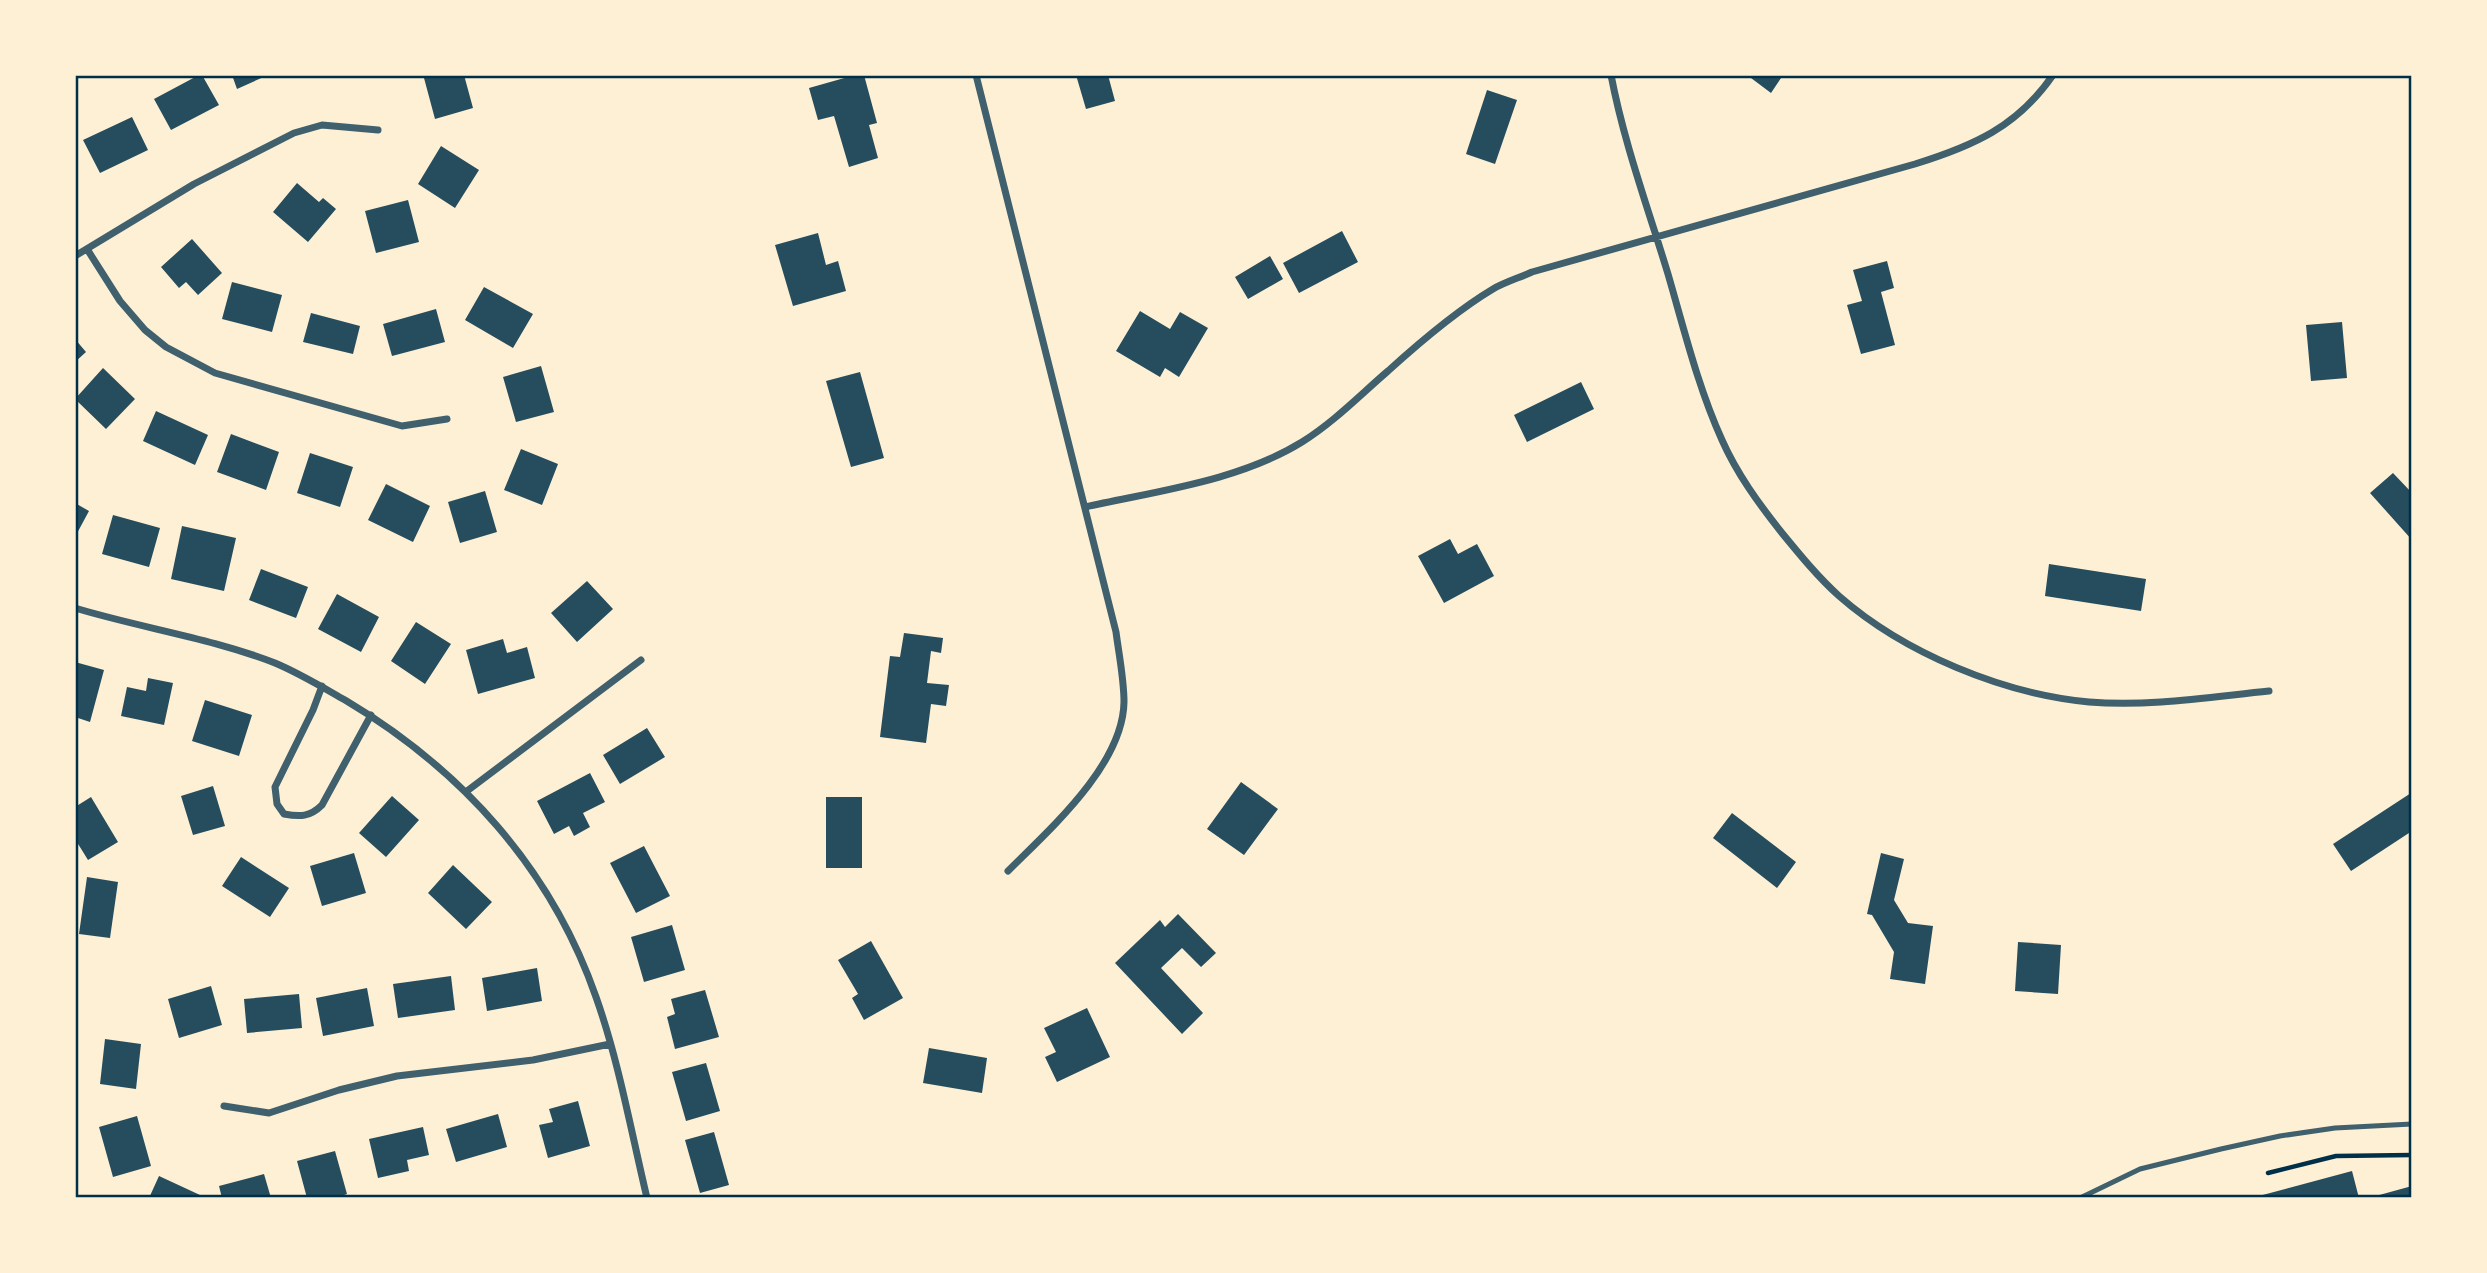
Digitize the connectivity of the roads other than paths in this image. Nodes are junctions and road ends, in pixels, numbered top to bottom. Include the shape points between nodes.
1 (976, 75) edge
2 (1611, 75) edge
3 (2053, 75) edge
4 (378, 130) dead end
5 (1657, 237) junction
6 (86, 249) junction
7 (75, 256) edge
8 (447, 419) dead end
9 (1084, 507) junction
10 (75, 608) edge
11 (641, 660) dead end
12 (322, 687) junction
13 (2269, 691) dead end
14 (371, 715) junction
15 (467, 792) junction
16 (1008, 871) dead end
17 (610, 1044) junction
18 (224, 1106) dead end
19 (2412, 1124) edge
20 (647, 1198) edge
21 (2080, 1198) edge

1 - 9 street
2 - 5 street
3 - 5 street via 2026,107 1964,148
4 - 6 street via 322,125 294,133 194,184
5 - 9 street via 1532,272 1494,289 1398,362 1349,407 1269,460 1231,474
5 - 13 street via 1703,393 1727,450 1772,520 1813,571 1841,597 1924,653 1996,683 2057,698 2120,704
6 - 7 street
6 - 8 street via 145,330 215,373 402,426
9 - 16 street via 1115,632 1124,704 1120,724 1111,750 1087,785
10 - 12 street via 234,649
11 - 15 street
12 - 14 street
12 - 14 street via 275,787 284,814 300,817 314,813 322,804
14 - 15 street
15 - 17 street via 512,842 551,899 583,965
17 - 18 street via 533,1060 397,1076 269,1113
17 - 20 street
19 - 21 lane via 2335,1128 2221,1149 2140,1169

